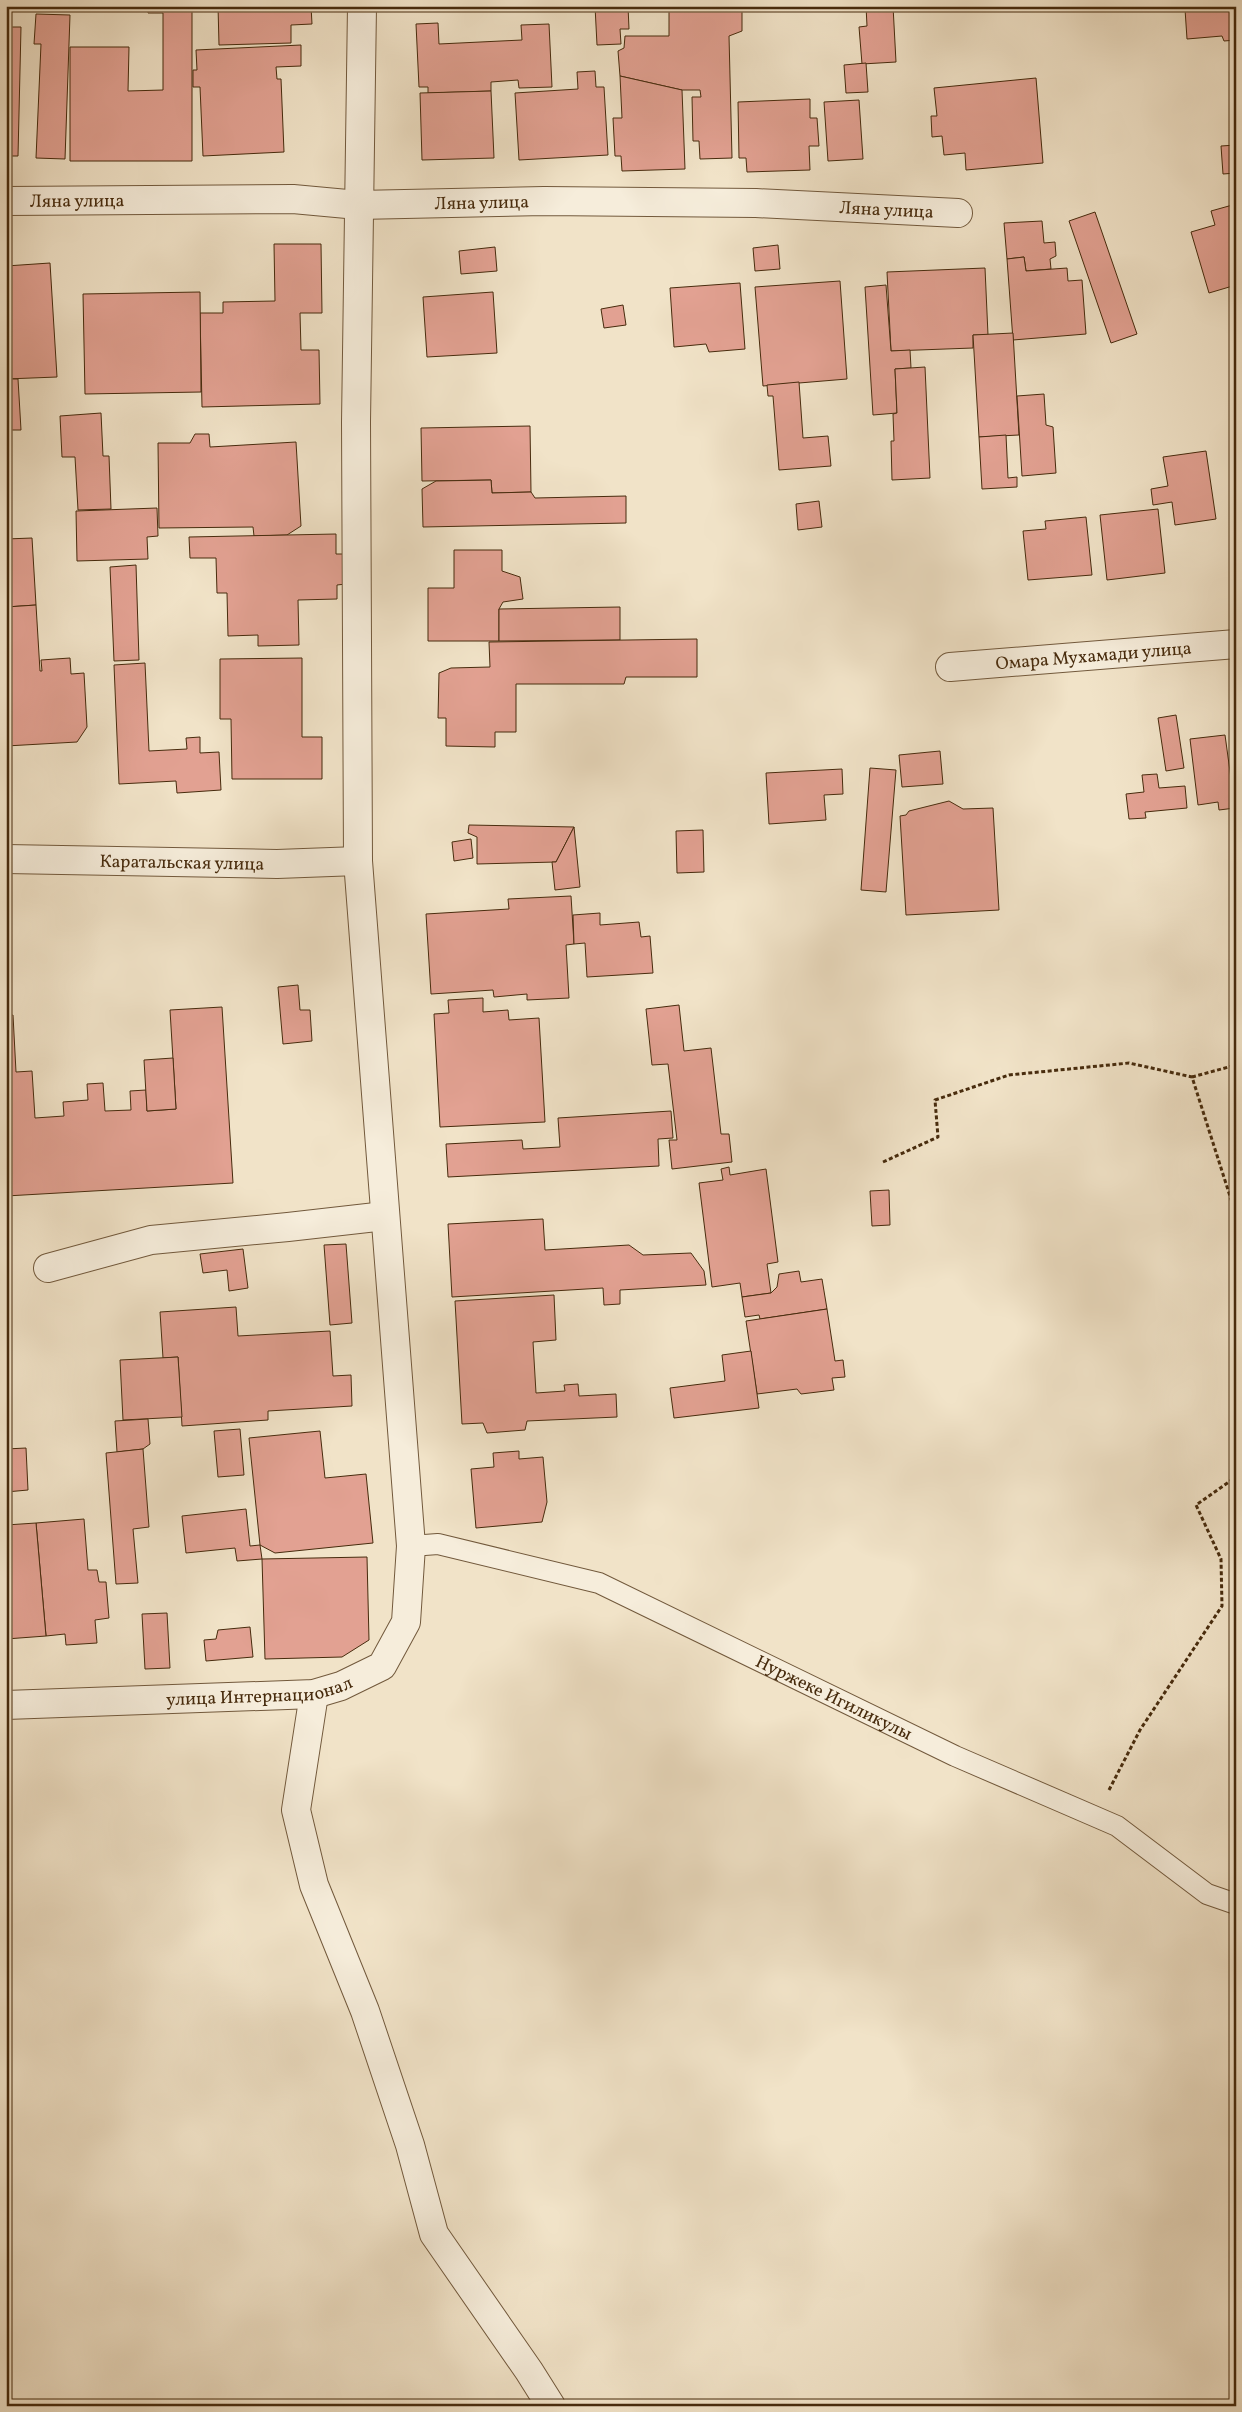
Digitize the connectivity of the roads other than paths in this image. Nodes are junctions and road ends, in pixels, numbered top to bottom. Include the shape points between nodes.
1 (362, 6) edge
2 (6, 201) edge
3 (358, 205) junction
4 (958, 212) dead end
5 (1236, 644) edge
6 (950, 667) dead end
7 (6, 859) edge
8 (358, 861) junction
9 (385, 1216) junction
10 (48, 1268) dead end
11 (411, 1546) junction
12 (314, 1694) junction
13 (6, 1705) edge
14 (1236, 1904) edge
15 (551, 2406) edge

1 - 3 street, улица Интернационал
2 - 3 street, Ляна улица via 293,199
3 - 4 street, Ляна улица via 688,202
3 - 8 street, улица Интернационал
5 - 6 street, Омара Мухамади улица
7 - 8 street, Каратальская улица via 277,864
8 - 9 street, улица Интернационал
9 - 10 street via 152,1240
9 - 11 street, улица Интернационал
11 - 12 street, улица Интернационал via 406,1622 382,1666 341,1686
11 - 14 lane, Нуржеке Игиликулы via 438,1544 599,1583 956,1756 1117,1826 1208,1894
12 - 13 street, улица Интернационал
12 - 15 street via 296,1810 314,1885 365,2011 410,2145 434,2234

